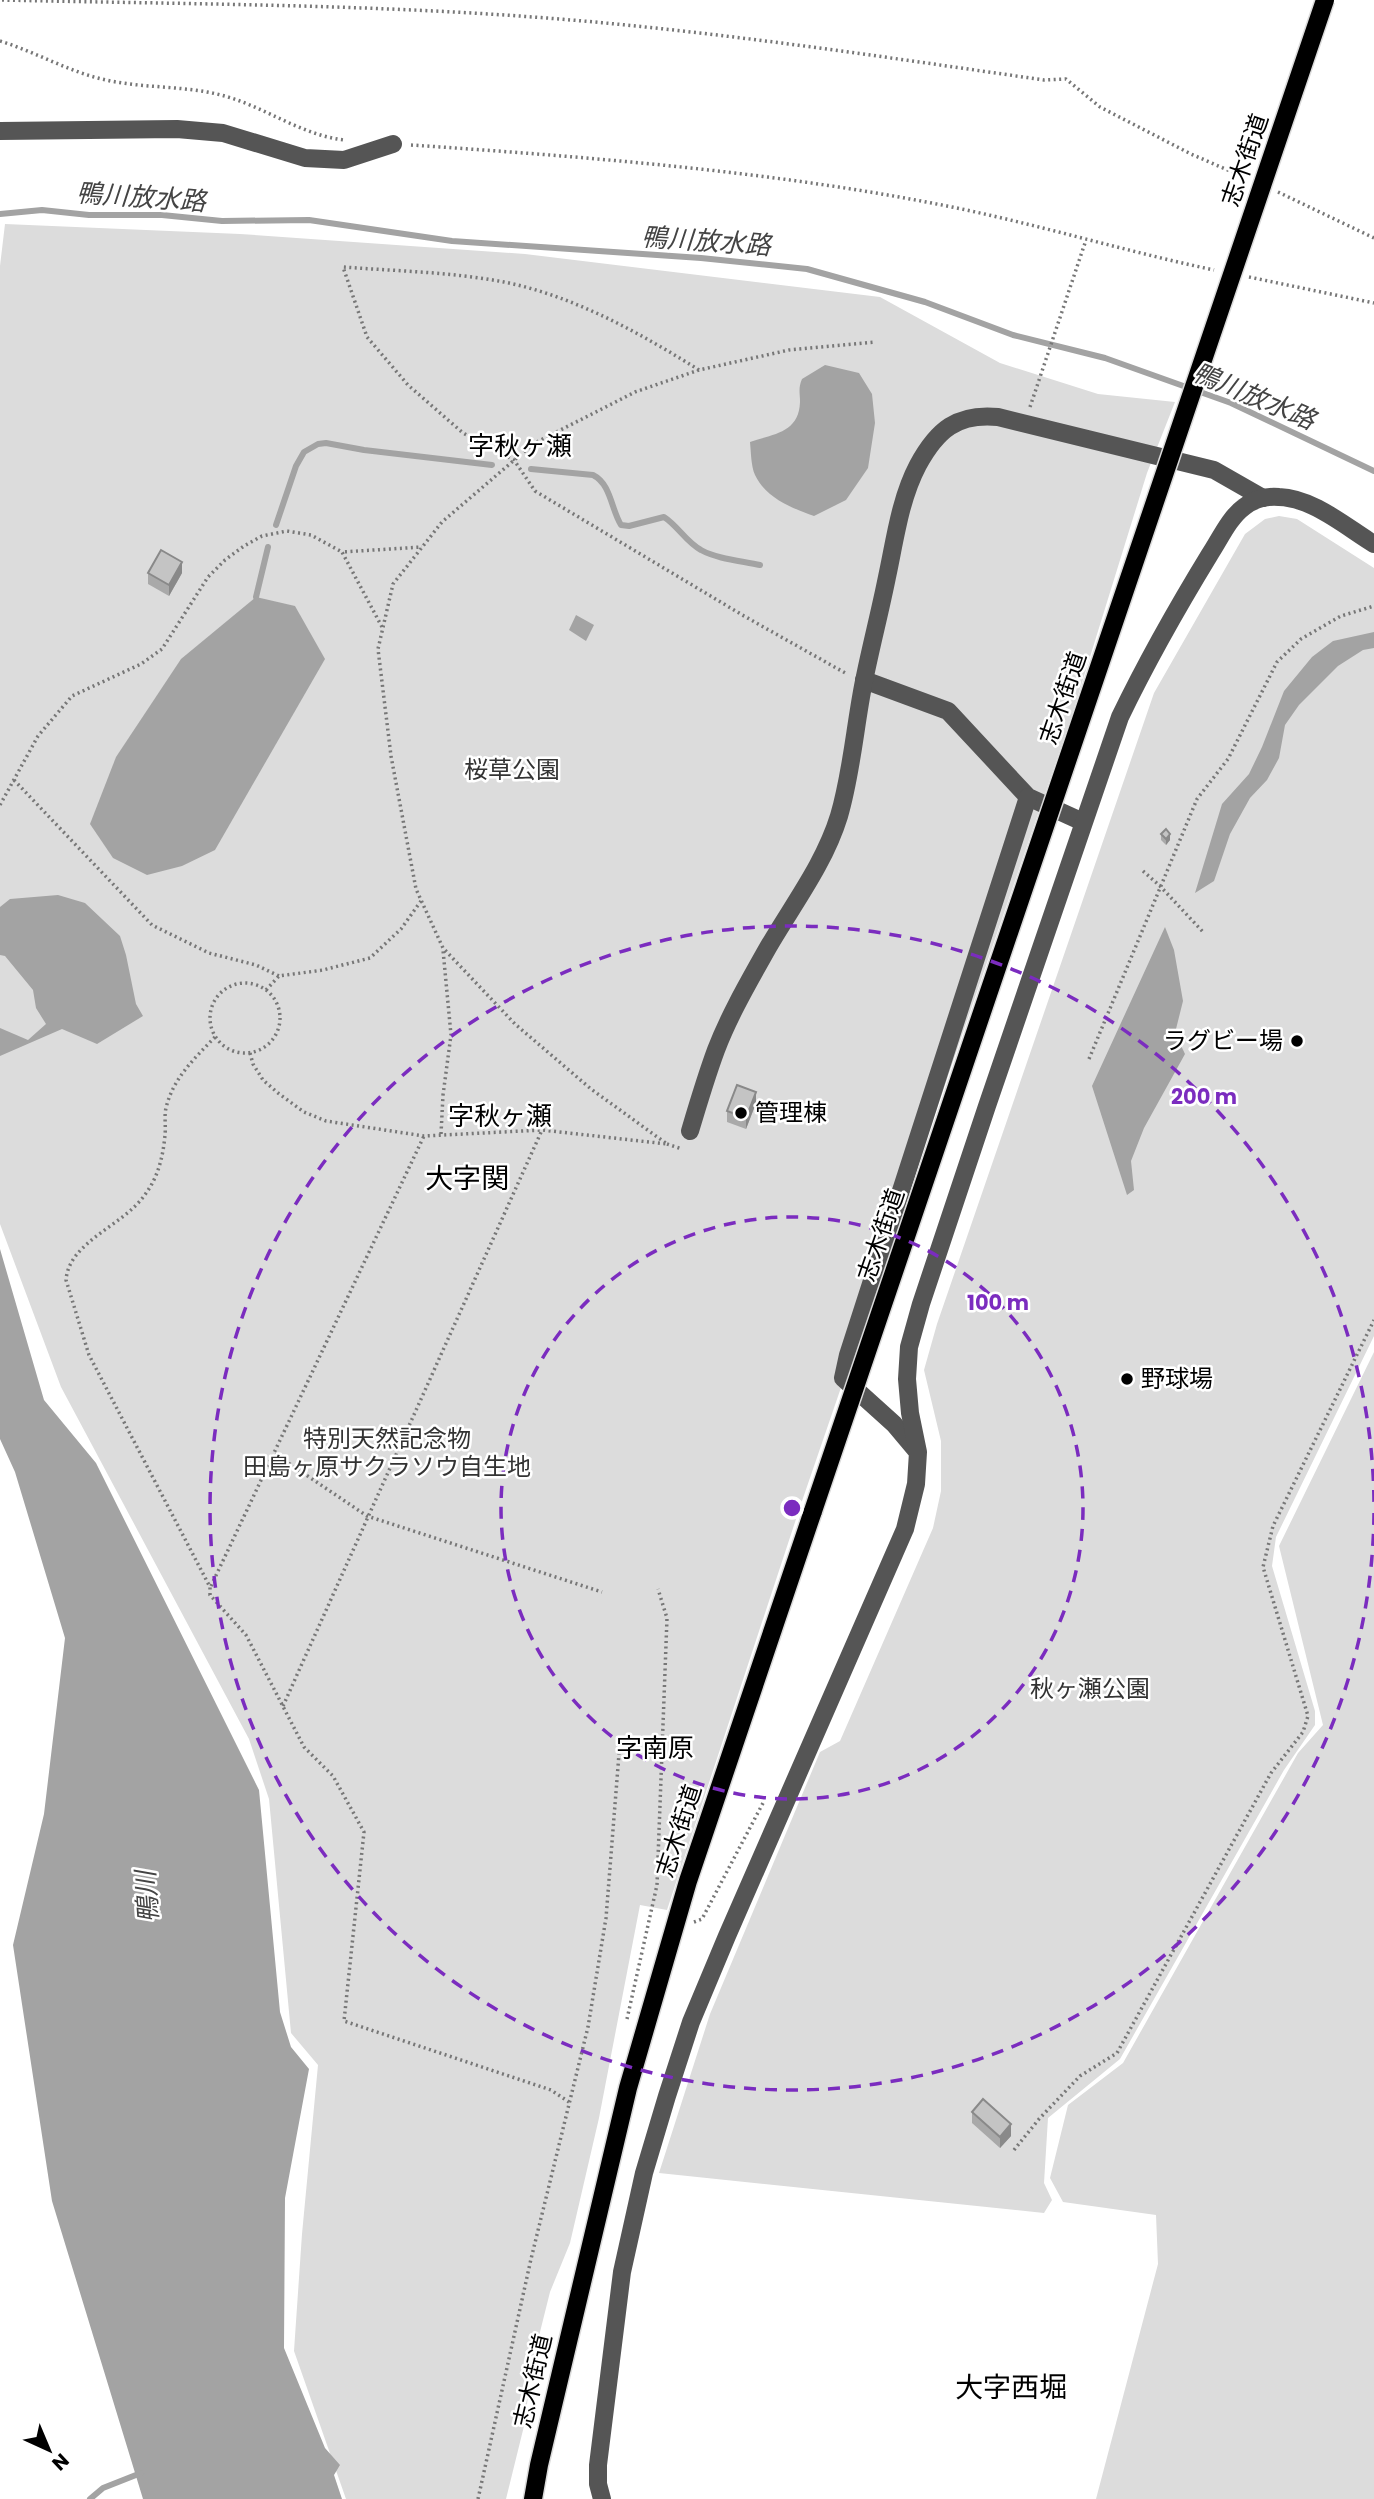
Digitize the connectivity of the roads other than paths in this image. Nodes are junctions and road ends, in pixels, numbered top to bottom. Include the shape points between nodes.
1 (1325, 0) edge
2 (0, 131) edge
3 (393, 144) road end
4 (1264, 498) junction
5 (1374, 544) edge
6 (864, 680) junction
7 (1028, 797) junction
8 (1083, 822) junction
9 (690, 1131) dead end
10 (918, 1452) junction
11 (533, 2499) edge
12 (602, 2499) edge

1 - 11 main road, 志木街道, bridge via 688,1881 628,2088
2 - 3 street via 177,129 223,133 305,158 344,160
4 - 5 street via 1307,505
4 - 6 street via 1214,470 1025,422 981,415 951,425 932,441 910,482
4 - 8 street via 1237,513 1149,657 1120,717
6 - 7 street via 948,711
6 - 9 street via 835,826 726,1026
7 - 8 street
7 - 10 street via 843,1378
8 - 10 street via 912,1337 907,1379
10 - 12 street via 905,1529 722,1948 667,2096 622,2272 598,2465

